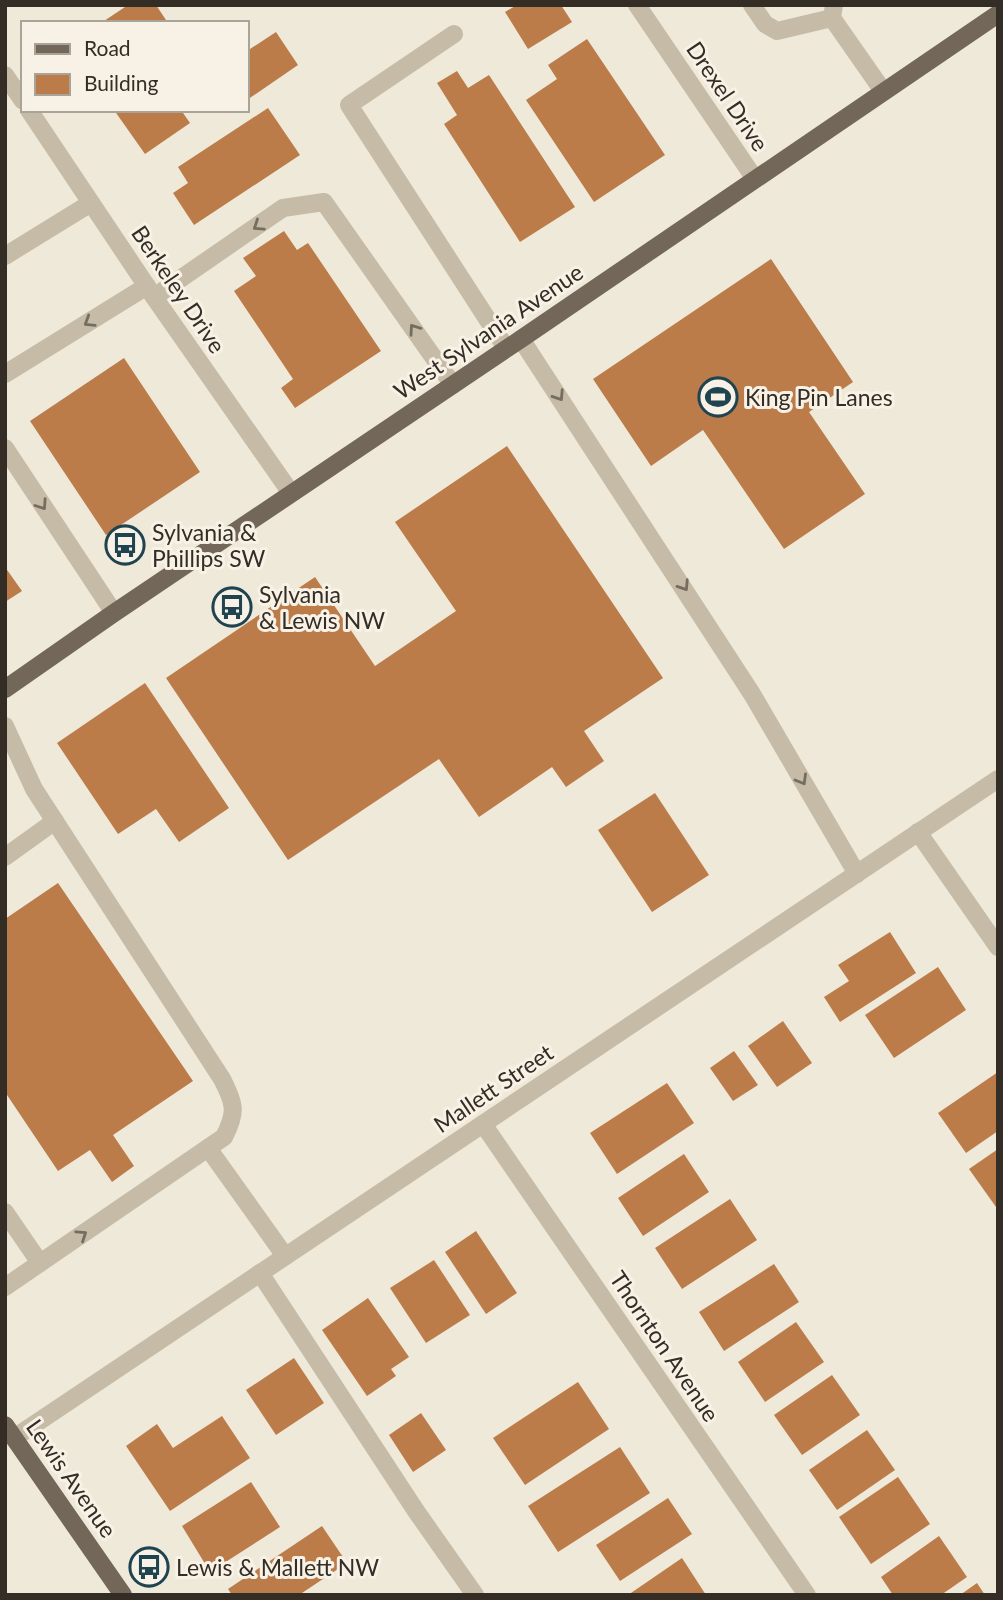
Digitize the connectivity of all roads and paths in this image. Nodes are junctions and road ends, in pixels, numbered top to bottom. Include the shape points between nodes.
1 (637, 5) edge
2 (752, 5) edge
3 (833, 12) edge
4 (998, 13) edge
5 (454, 34) dead end
6 (5, 75) edge
7 (883, 91) junction
8 (21, 99) edge
9 (30, 112) edge
10 (755, 179) junction
11 (90, 203) junction
12 (5, 256) edge
13 (150, 291) junction
14 (514, 344) junction
15 (5, 374) edge
16 (453, 385) junction
17 (5, 448) edge
18 (291, 493) junction
19 (114, 613) junction
20 (5, 689) edge
21 (5, 726) edge
22 (998, 779) edge
23 (55, 821) junction
24 (918, 832) junction
25 (5, 857) edge
26 (857, 874) junction
27 (998, 947) edge
28 (483, 1124) junction
29 (208, 1149) junction
30 (5, 1212) edge
31 (285, 1256) junction
32 (40, 1263) junction
33 (260, 1273) junction
34 (5, 1287) edge
35 (10, 1431) edge
36 (123, 1595) edge
37 (475, 1595) edge
38 (807, 1595) edge

1 - 10 street, Drexel Drive
2 - 3 street via 765,24 777,31
3 - 7 street
4 - 7 main road, West Sylvania Avenue
5 - 14 street via 349,105
6 - 8 street
7 - 10 main road, West Sylvania Avenue
9 - 11 street, Berkeley Drive
10 - 14 main road, West Sylvania Avenue
11 - 12 street
11 - 13 street, Berkeley Drive
13 -> 15 street
16 -> 13 street via 324,202 283,208
13 - 18 street, Berkeley Drive
14 - 16 main road, West Sylvania Avenue
14 -> 26 street via 752,694
16 - 18 main road, West Sylvania Avenue
17 -> 19 street
18 - 19 main road, West Sylvania Avenue
19 - 20 main road, West Sylvania Avenue
21 - 23 street via 34,789
22 - 24 street, Mallett Street
23 - 25 street
23 - 29 street via 233,1101 233,1120 224,1137
24 - 26 street, Mallett Street
24 - 27 street
26 - 28 street, Mallett Street
28 - 31 street, Mallett Street
28 - 38 street, Thornton Avenue
29 - 31 street
32 -> 29 street
30 - 32 street
31 - 33 street, Mallett Street
32 - 34 street
33 - 35 street, Mallett Street
33 - 37 street
35 - 36 main road, Lewis Avenue

